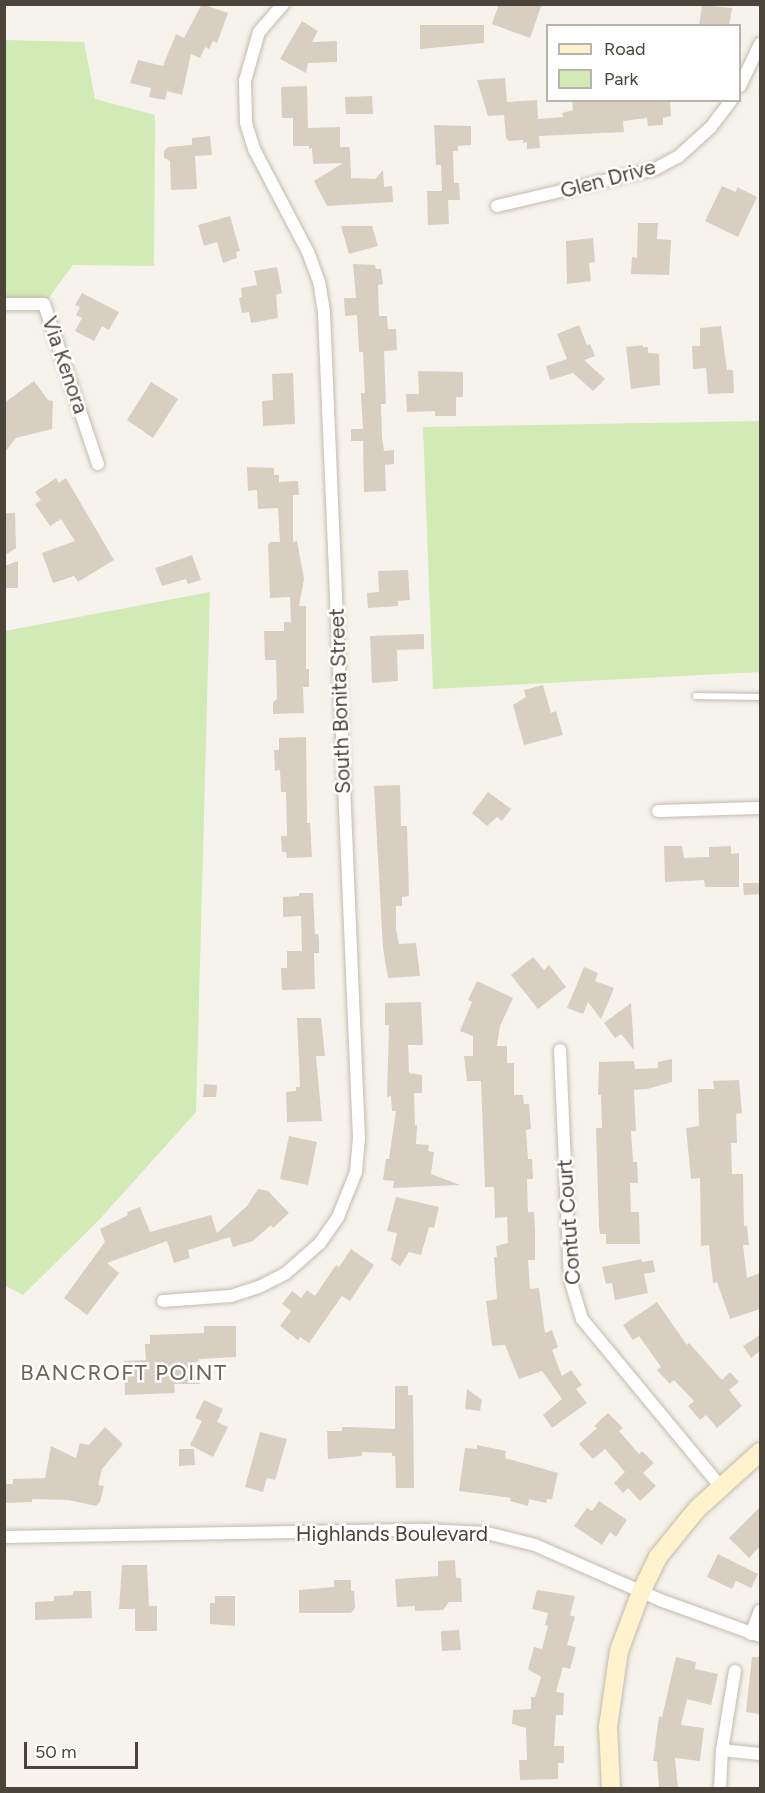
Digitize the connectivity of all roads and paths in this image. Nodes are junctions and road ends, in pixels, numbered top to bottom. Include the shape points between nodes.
1 (283, 4) edge
2 (760, 48) edge
3 (741, 84) edge
4 (730, 102) edge
5 (497, 206) dead end
6 (4, 304) edge
7 (98, 464) dead end
8 (696, 696) dead end
9 (760, 697) edge
10 (760, 808) edge
11 (658, 812) dead end
12 (560, 1050) dead end
13 (163, 1302) dead end
14 (760, 1452) edge
15 (721, 1488) junction
16 (4, 1537) edge
17 (641, 1592) junction
18 (760, 1611) edge
19 (756, 1635) edge
20 (735, 1671) dead end
21 (722, 1750) junction
22 (760, 1754) edge
23 (611, 1788) edge
24 (720, 1788) edge

1 - 13 street, South Bonita Street via 259,32 245,81 246,122 254,149 308,252 324,312 359,1138 356,1172 338,1217 320,1243 286,1273 231,1296
2 - 3 street
4 - 5 street, Glen Drive via 711,127 678,157 655,169
6 - 7 street, Via Kenora via 44,304
8 - 9 lane
10 - 11 street
12 - 15 street, Contut Court via 570,1279 582,1319
14 - 15 main road
15 - 17 main road via 697,1509 658,1557
16 - 17 street, Highlands Boulevard via 469,1531 535,1545
17 - 19 street, Highlands Boulevard
17 - 23 main road via 619,1651 608,1727
18 - 19 street
20 - 21 street
21 - 22 street
21 - 24 street

